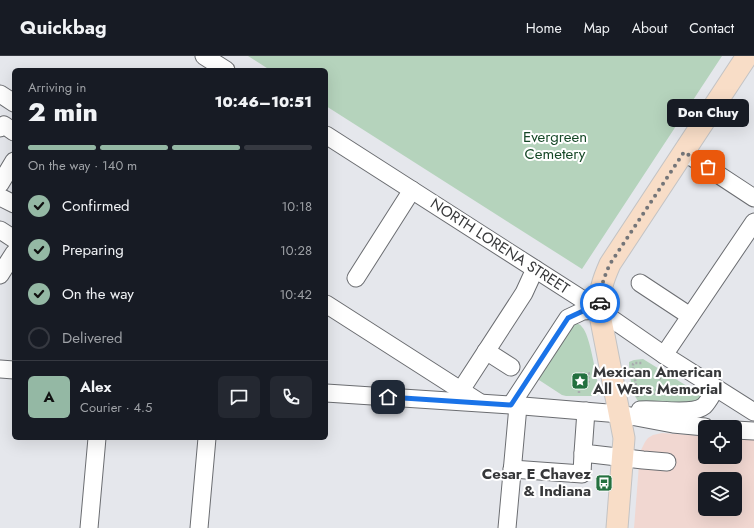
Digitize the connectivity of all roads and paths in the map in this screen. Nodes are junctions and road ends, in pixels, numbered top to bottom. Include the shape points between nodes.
1 (204, 56) edge
2 (747, 56) edge
3 (222, 68) edge
4 (0, 94) edge
5 (12, 102) edge
6 (0, 128) edge
7 (12, 131) edge
8 (328, 135) edge
9 (684, 152) junction
10 (12, 164) edge
11 (0, 184) edge
12 (412, 190) junction
13 (0, 197) edge
14 (754, 198) edge
15 (12, 203) edge
16 (754, 222) edge
17 (0, 230) edge
18 (12, 238) edge
19 (12, 256) edge
20 (535, 269) junction
21 (0, 275) edge
22 (356, 278) dead end
23 (640, 283) dead end
24 (328, 305) edge
25 (599, 310) junction
26 (690, 316) junction
27 (486, 351) junction
28 (664, 355) junction
29 (635, 363) dead end
30 (642, 363) dead end
31 (511, 368) dead end
32 (0, 369) edge
33 (12, 370) edge
34 (592, 373) dead end
35 (586, 374) junction
36 (661, 374) dead end
37 (578, 387) junction
38 (716, 388) junction
39 (461, 390) junction
40 (328, 393) edge
41 (579, 393) dead end
42 (655, 397) dead end
43 (482, 403) junction
44 (514, 406) junction
45 (586, 412) junction
46 (754, 412) edge
47 (620, 414) junction
48 (698, 426) edge
49 (742, 431) edge
50 (754, 432) edge
51 (97, 440) edge
52 (207, 440) edge
53 (583, 453) junction
54 (623, 457) junction
55 (667, 462) dead end
56 (512, 469) junction
57 (89, 528) edge
58 (199, 528) edge
59 (507, 528) edge
60 (617, 528) edge

1 - 3 street
2 - 9 main road
4 - 5 street
6 - 7 street via 4,126
8 - 12 street, NORTH LORENA STREET
9 - 14 street
9 - 25 main road via 610,264 600,292
10 - 11 street
12 - 20 street, NORTH LORENA STREET
12 - 22 street
13 - 15 street
16 - 26 street
17 - 18 street
19 - 21 street
20 - 25 street, NORTH LORENA STREET
20 - 27 street via 524,293
23 - 26 street
24 - 39 street
25 - 28 street, NORTH LORENA STREET
25 - 44 street via 583,311 568,318
25 - 47 main road
26 - 28 street
27 - 31 street
27 - 39 street
28 - 38 street, NORTH LORENA STREET
29 - 30 path
32 - 33 street
34 - 35 path
35 - 37 path via 589,379 587,384
35 - 37 path via 576,375 574,381
36 - 42 path
37 - 41 path
38 - 46 street, NORTH LORENA STREET
38 - 47 street via 705,405 696,410 646,409
39 - 43 street
40 - 43 street
43 - 44 street
44 - 45 street
44 - 56 street
45 - 47 street
45 - 53 street
47 - 48 street
47 - 54 main road via 624,438
49 - 50 street
51 - 57 street
52 - 58 street
53 - 54 street
53 - 56 street via 582,474
54 - 55 street
54 - 60 main road
56 - 59 street

